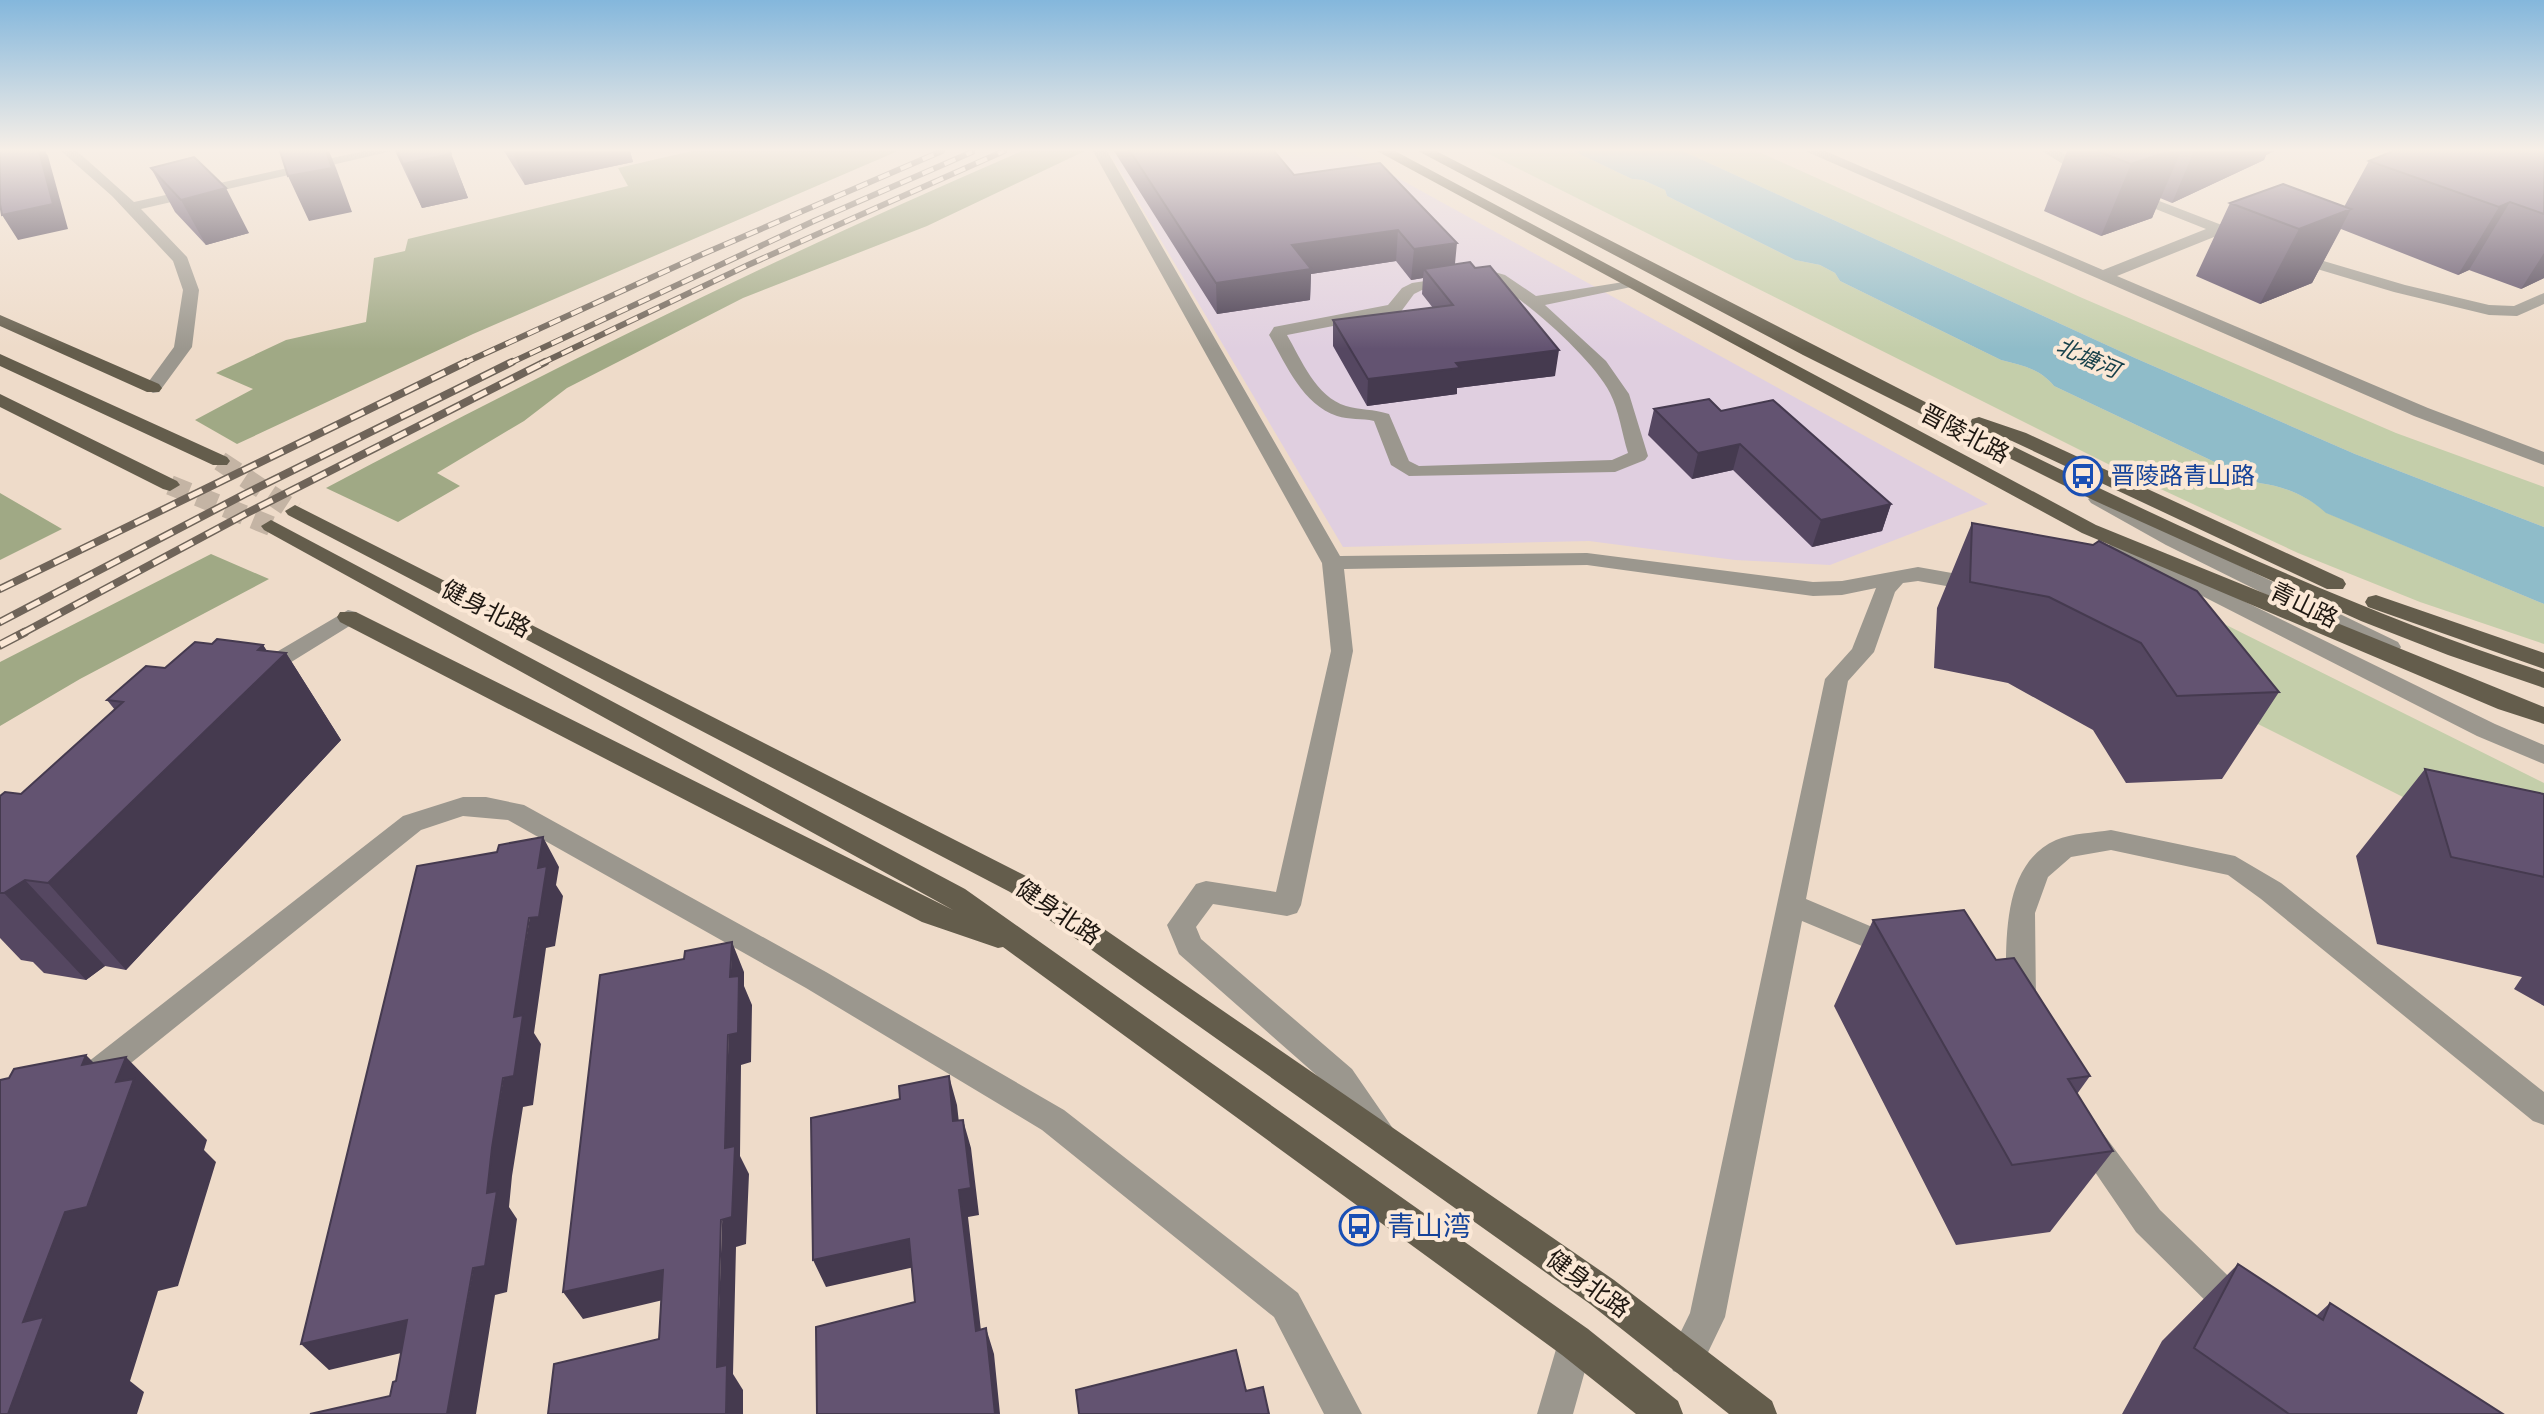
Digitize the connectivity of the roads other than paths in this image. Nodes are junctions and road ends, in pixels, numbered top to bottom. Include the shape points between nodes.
1 (140, 217) edge
2 (1137, 217) edge
3 (1507, 217) edge
4 (1553, 217) edge
5 (1965, 217) edge
6 (2185, 217) edge
7 (2217, 230) junction
8 (2102, 276) junction
9 (1630, 283) junction
10 (2544, 298) edge
11 (1533, 302) junction
12 (0, 320) edge
13 (0, 359) edge
14 (153, 388) joint
15 (0, 400) edge
16 (1909, 401) junction
17 (2544, 459) edge
18 (220, 461) tunnel mouth
19 (2068, 483) junction
20 (170, 485) tunnel mouth
21 (2089, 529) junction
22 (2117, 544) junction
23 (1333, 563) junction
24 (2101, 571) edge
25 (1896, 577) junction
26 (2012, 591) edge
27 (348, 617) joint
28 (2544, 661) edge
29 (2544, 680) edge
30 (241, 684) edge
31 (2506, 703) junction
32 (2544, 718) edge
33 (2544, 755) edge
34 (1791, 904) junction
35 (1025, 946) junction
36 (1920, 959) edge
37 (1992, 990) edge
38 (62, 1100) edge
39 (2066, 1107) edge
40 (2544, 1111) edge
41 (1384, 1139) junction
42 (2257, 1327) edge
43 (1575, 1342) junction
44 (1686, 1358) junction
45 (1344, 1414) edge
46 (1555, 1414) edge
47 (1665, 1414) edge
48 (1759, 1414) edge

1 - 14 street via 181,260 191,290 183,347
2 - 23 street
3 - 9 main road, 晋陵北路
4 - 16 main road, 晋陵北路
5 - 8 street
6 - 7 street
7 - 8 street
7 - 10 street via 2400,289 2489,310 2517,311
8 - 17 street
9 - 11 street
9 - 21 main road, 晋陵北路
11 - 11 street via 1600,365 1620,394 1638,456 1615,466 1416,472 1401,465 1382,418 1343,412 1317,397 1278,335 1394,309 1418,286 1477,278 1499,278
12 - 14 main road
13 - 18 main road
15 - 20 main road
16 - 19 main road, 晋陵北路
16 - 28 main road via 2019,437 2367,599
19 - 29 main road, 晋陵北路 via 2473,658
19 - 31 street, 青山路 via 2173,541
21 - 22 street, 青山路
21 - 31 main road, 晋陵北路
22 - 24 street
22 - 33 street, 青山路
23 - 25 street via 1587,559 1813,589
23 - 41 street via 1342,651 1287,905 1206,892 1181,925 1189,946 1341,1078
25 - 26 street via 1918,574
25 - 34 street via 1885,591 1862,652 1837,679
27 - 30 street
27 - 35 main road via 932,914
31 - 32 main road, 晋陵北路
34 - 36 street
34 - 44 street via 1707,1317
35 - 41 main road, 健身北路 via 955,897 283,518 1020,885
35 - 43 main road, 健身北路
37 - 40 street via 2025,1015 2021,913 2037,871 2063,848 2111,840 2235,866
38 - 45 street via 412,823 443,810 481,804 515,812 1053,1120 1286,1305
39 - 42 street via 2148,1221
41 - 44 main road, 健身北路 via 1602,1292
43 - 46 street
43 - 47 main road, 健身北路
44 - 48 main road, 健身北路

